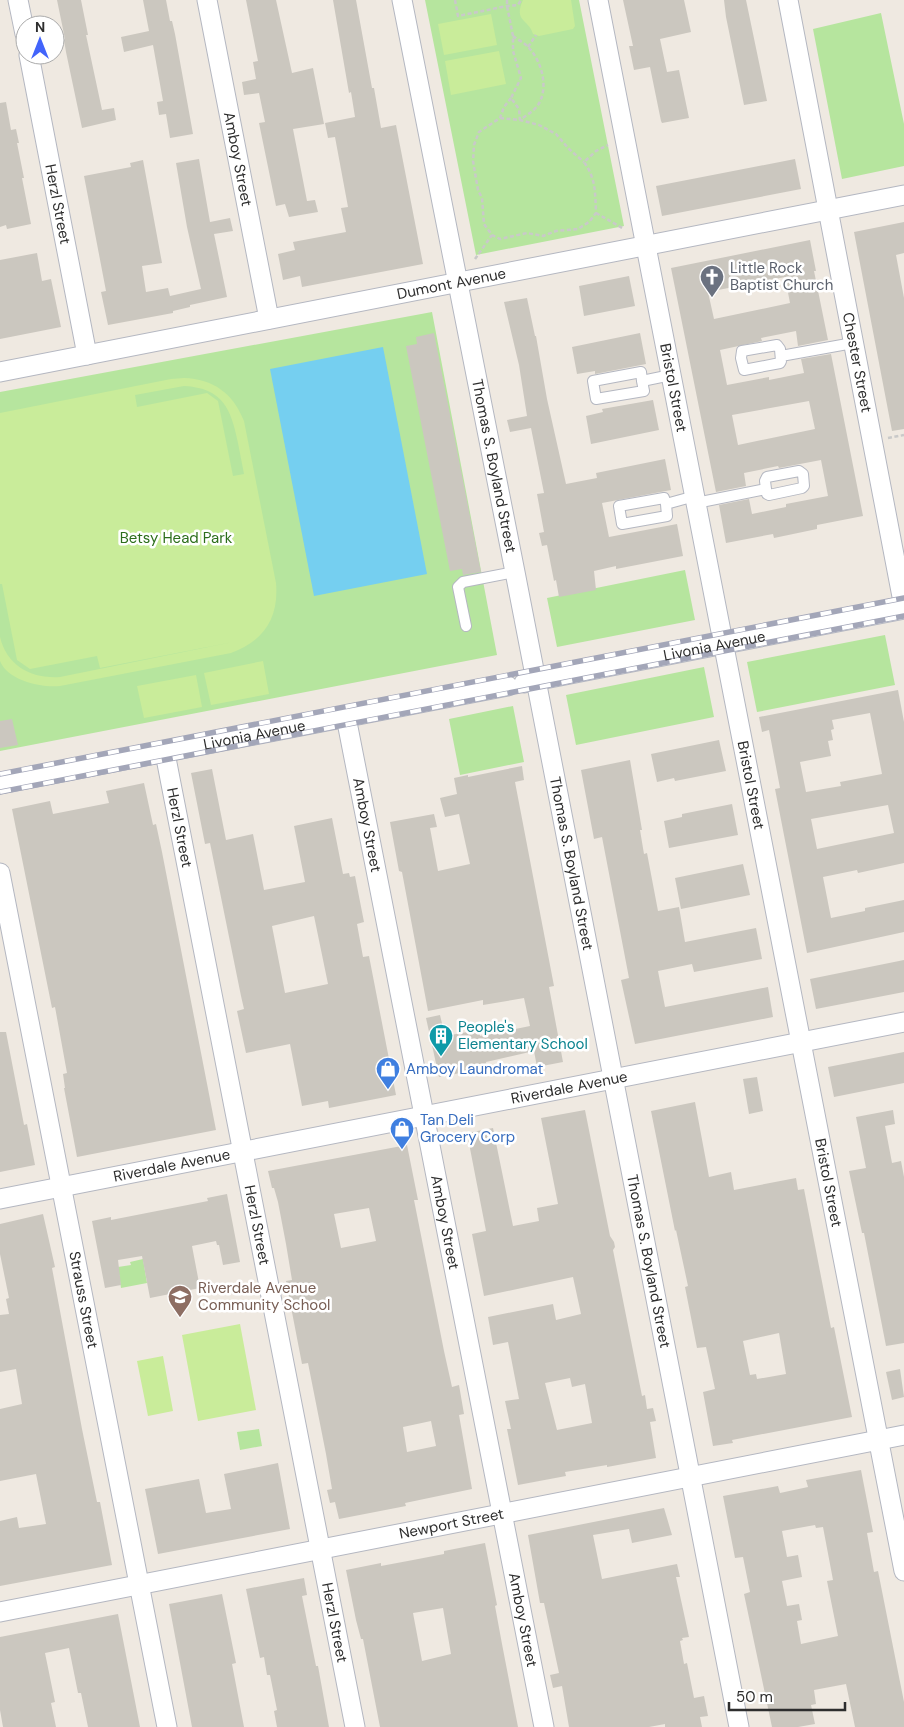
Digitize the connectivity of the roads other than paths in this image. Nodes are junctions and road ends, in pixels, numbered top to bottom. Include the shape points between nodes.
1 (18, 0) edge
2 (207, 0) edge
3 (402, 0) edge
4 (598, 0) edge
5 (788, 0) edge
6 (21, 15) edge
7 (31, 65) edge
8 (904, 195) edge
9 (828, 210) junction
10 (646, 246) junction
11 (458, 282) junction
12 (269, 319) junction
13 (853, 342) junction
14 (88, 355) junction
15 (780, 356) dead end
16 (0, 372) edge
17 (671, 375) junction
18 (642, 381) junction
19 (766, 489) dead end
20 (695, 499) junction
21 (666, 504) junction
22 (515, 572) junction
23 (904, 608) edge
24 (466, 626) dead end
25 (723, 644) junction
26 (522, 683) junction
27 (346, 717) junction
28 (165, 753) junction
29 (0, 784) edge
30 (0, 873) edge
31 (904, 1022) edge
32 (801, 1042) junction
33 (613, 1079) junction
34 (424, 1116) junction
35 (243, 1151) junction
36 (61, 1187) junction
37 (0, 1199) edge
38 (904, 1435) edge
39 (879, 1440) junction
40 (690, 1477) junction
41 (502, 1514) junction
42 (320, 1549) junction
43 (904, 1571) edge
44 (139, 1585) junction
45 (0, 1612) edge
46 (167, 1727) edge
47 (355, 1727) edge
48 (544, 1727) edge
49 (739, 1727) edge

1 - 6 street
2 - 12 street, Amboy Street
3 - 11 street, Thomas S. Boyland Street
4 - 10 street, Bristol Street
5 - 9 street, Chester Street
7 - 14 street, Herzl Street
8 - 9 street, Dumont Avenue
9 - 10 street, Dumont Avenue
9 - 13 street, Chester Street
10 - 11 street, Dumont Avenue
10 - 17 street, Bristol Street
11 - 12 street, Dumont Avenue
11 - 22 street, Thomas S. Boyland Street
12 - 14 street, Dumont Avenue
13 - 15 lane
13 - 23 street, Chester Street
14 - 16 street, Dumont Avenue
17 - 18 lane
17 - 20 street, Bristol Street
18 - 18 lane via 641,372 592,381 596,399 644,391
19 - 20 lane
20 - 21 lane
20 - 25 street, Bristol Street
21 - 21 lane via 664,498 619,506 622,524 667,516
22 - 24 lane via 463,582 458,587
22 - 26 street, Thomas S. Boyland Street
23 - 25 street, Livonia Avenue
25 - 26 street, Livonia Avenue
25 - 32 street, Bristol Street
26 - 27 street, Livonia Avenue
26 - 33 street, Thomas S. Boyland Street
27 - 28 street, Livonia Avenue
27 - 34 street, Amboy Street
28 - 29 street, Livonia Avenue
28 - 35 street, Herzl Street
30 - 36 street, Strauss Street
31 - 32 street, Riverdale Avenue
32 - 33 street, Riverdale Avenue
32 - 39 street, Bristol Street
33 - 34 street, Riverdale Avenue
33 - 40 street, Thomas S. Boyland Street
34 - 35 street, Riverdale Avenue
34 - 41 street, Amboy Street
35 - 36 street, Riverdale Avenue
35 - 42 street, Herzl Street
36 - 37 street, Riverdale Avenue
36 - 44 street, Strauss Street
38 - 39 street, Newport Street
39 - 40 street, Newport Street
39 - 43 street, Bristol Street
40 - 41 street, Newport Street
40 - 49 street, Thomas S. Boyland Street
41 - 42 street, Newport Street
41 - 48 street, Amboy Street
42 - 44 street, Newport Street
42 - 47 street, Herzl Street
44 - 45 street, Newport Street
44 - 46 street, Strauss Street

